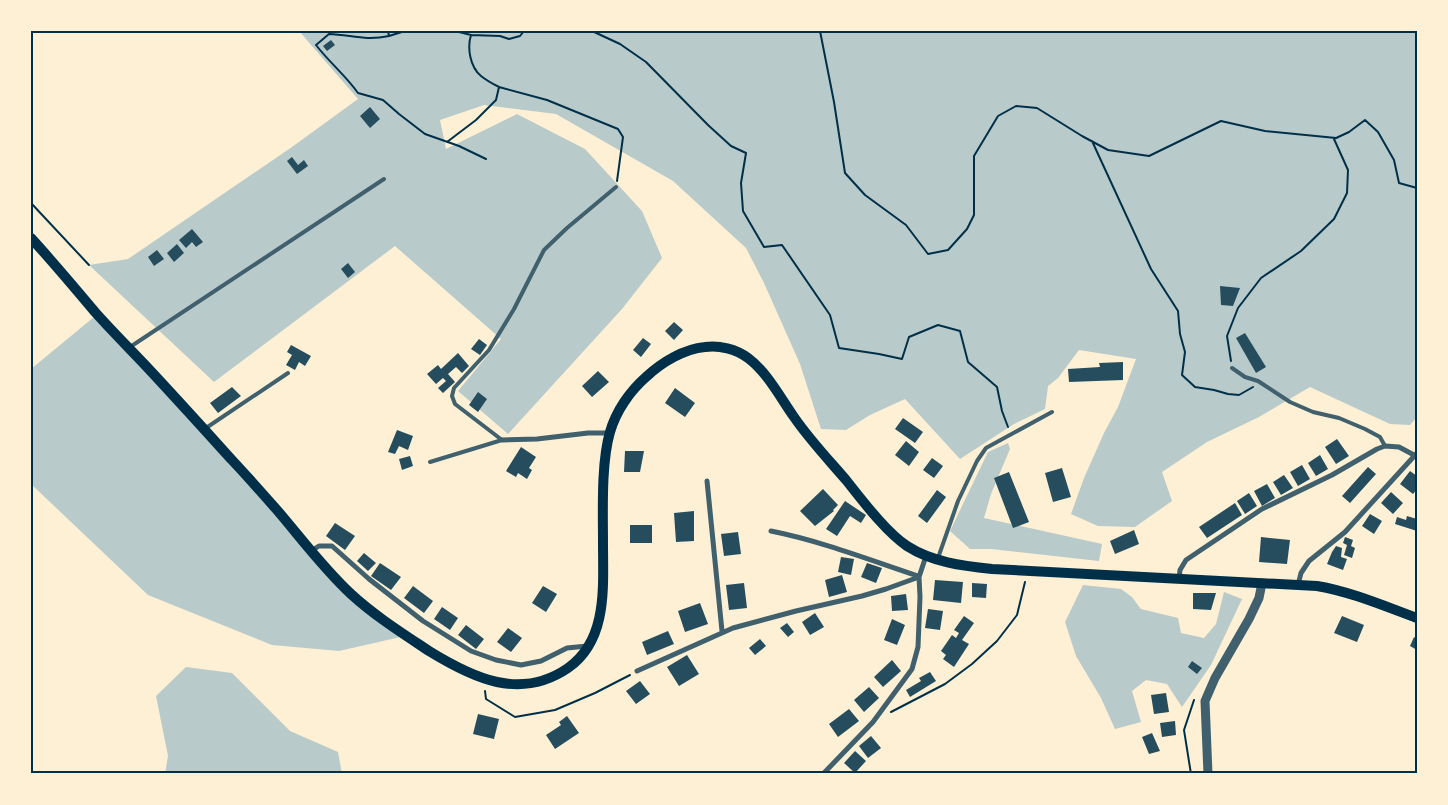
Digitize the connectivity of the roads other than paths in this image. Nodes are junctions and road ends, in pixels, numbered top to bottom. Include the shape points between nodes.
1 (384, 179) dead end
2 (616, 187) road end
3 (31, 238) edge
4 (128, 348) junction
5 (1232, 368) road end
6 (288, 373) dead end
7 (1052, 412) dead end
8 (204, 429) junction
9 (609, 433) junction
10 (502, 440) junction
11 (1385, 446) junction
12 (1416, 454) edge
13 (430, 462) dead end
14 (707, 481) dead end
15 (771, 531) dead end
16 (311, 552) junction
17 (926, 556) junction
18 (937, 560) junction
19 (919, 577) junction
20 (1178, 579) junction
21 (1262, 583) junction
22 (1298, 585) junction
23 (1417, 618) edge
24 (722, 631) junction
25 (588, 646) junction
26 (636, 671) road end
27 (824, 774) edge
28 (1208, 774) edge

1 - 4 lane
2 - 10 lane via 544,250 489,350 454,388 455,404
3 - 4 main road
4 - 8 main road
5 - 11 lane via 1290,402 1365,429 1380,437
6 - 8 lane
7 - 18 lane via 986,448 958,501
8 - 16 main road
9 - 10 street
9 - 17 main road via 628,396 659,366 700,348 718,347 735,351 761,371 807,435 874,513 902,542
9 - 25 main road via 605,460 602,599 598,624
10 - 13 lane
11 - 12 street via 1399,446
11 - 20 street via 1262,509 1186,560
12 - 22 street via 1345,532 1309,561
14 - 24 street
15 - 19 street
16 - 25 street via 319,546 332,546 369,579 424,620 472,650 496,660 521,665 541,661 567,648
16 - 25 main road via 349,592 381,619 448,663 483,679 513,684 538,682 568,667
17 - 18 main road
17 - 19 street
18 - 20 main road via 976,568
19 - 24 street via 862,596
19 - 27 street via 918,647 912,669 873,722
20 - 21 main road
21 - 22 main road
21 - 28 street via 1250,619 1205,701
22 - 23 main road via 1334,589
24 - 26 street

